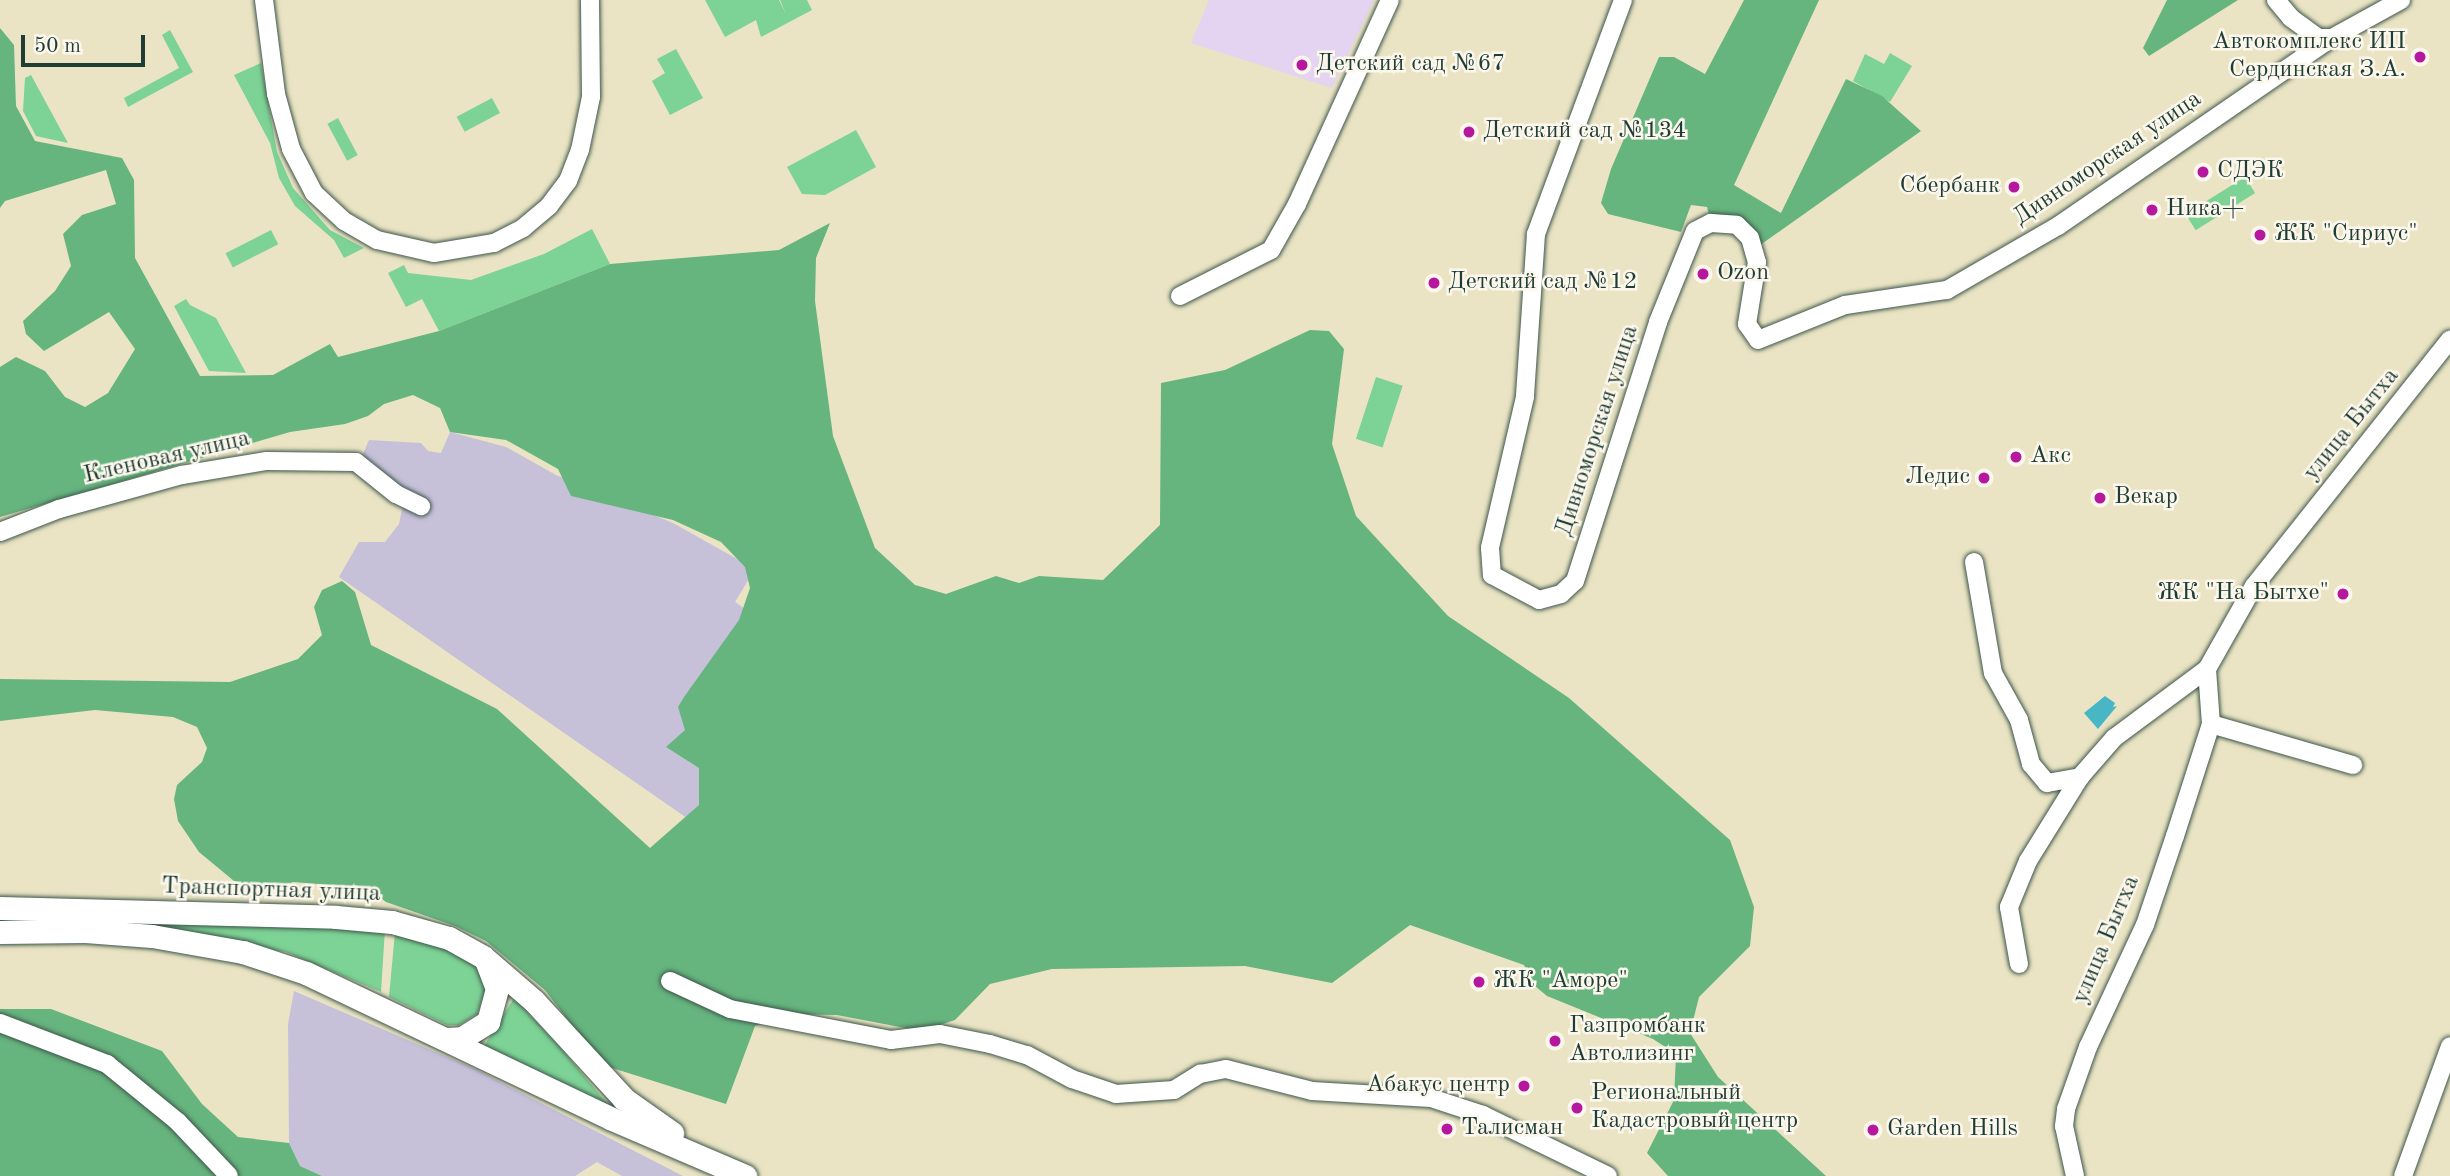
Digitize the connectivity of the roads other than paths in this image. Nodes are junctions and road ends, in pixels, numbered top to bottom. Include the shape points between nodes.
1 (264, 0) edge
2 (590, 0) edge
3 (1390, 0) edge
4 (1623, 0) edge
5 (2276, 0) edge
6 (2401, 0) edge
7 (2332, 38) junction
8 (1180, 296) dead end
9 (2450, 340) edge
10 (421, 506) dead end
11 (0, 533) edge
12 (1974, 562) dead end
13 (2207, 669) junction
14 (2211, 724) junction
15 (2353, 765) dead end
16 (2080, 777) junction
17 (0, 905) edge
18 (0, 935) edge
19 (483, 957) junction
20 (2019, 964) dead end
21 (670, 981) dead end
22 (0, 1023) edge
23 (445, 1039) junction
24 (2450, 1046) edge
25 (706, 1157) junction
26 (229, 1176) edge
27 (745, 1176) edge
28 (1608, 1176) edge
29 (2075, 1176) edge
30 (2403, 1176) edge

1 - 2 street via 276,94 290,149 314,193 344,221 377,240 434,253 484,246 523,228 549,206 568,181 591,97
3 - 8 street via 1297,204 1271,250
4 - 7 street, Дивноморская улица via 1536,234 1525,397 1490,548 1492,575 1539,600 1561,594 1575,581 1658,322 1695,231 1711,223 1737,226 1750,238 1757,262 1747,324 1758,340 1845,305 1947,290 2058,226
5 - 7 street via 2308,34
6 - 7 street
9 - 13 street, улица Бытха via 2254,586
10 - 11 street, Кленовая улица via 396,494 356,462 267,461 182,475 60,509
12 - 16 street via 1993,673 2019,720 2031,764 2047,783
13 - 14 street, улица Бытха
13 - 16 street via 2114,738
14 - 15 street
14 - 29 street, улица Бытха via 2145,925 2072,1086 2064,1126
16 - 20 street via 2028,861 2009,907
17 - 19 main road, Транспортная улица via 262,912 392,922 449,938
18 - 23 main road, Транспортная улица via 85,931 152,936 243,953 306,973
19 - 23 main road via 497,989 493,1011 475,1032
19 - 25 main road, Транспортная улица via 534,1001 624,1099
21 - 28 street via 730,1009 891,1040 940,1034 990,1044 1116,1094 1174,1090 1199,1074 1226,1069 1312,1091 1431,1098 1483,1115
22 - 26 street via 107,1064 177,1122
23 - 25 main road, Транспортная улица via 612,1119
24 - 30 street
25 - 27 main road, Транспортная улица

